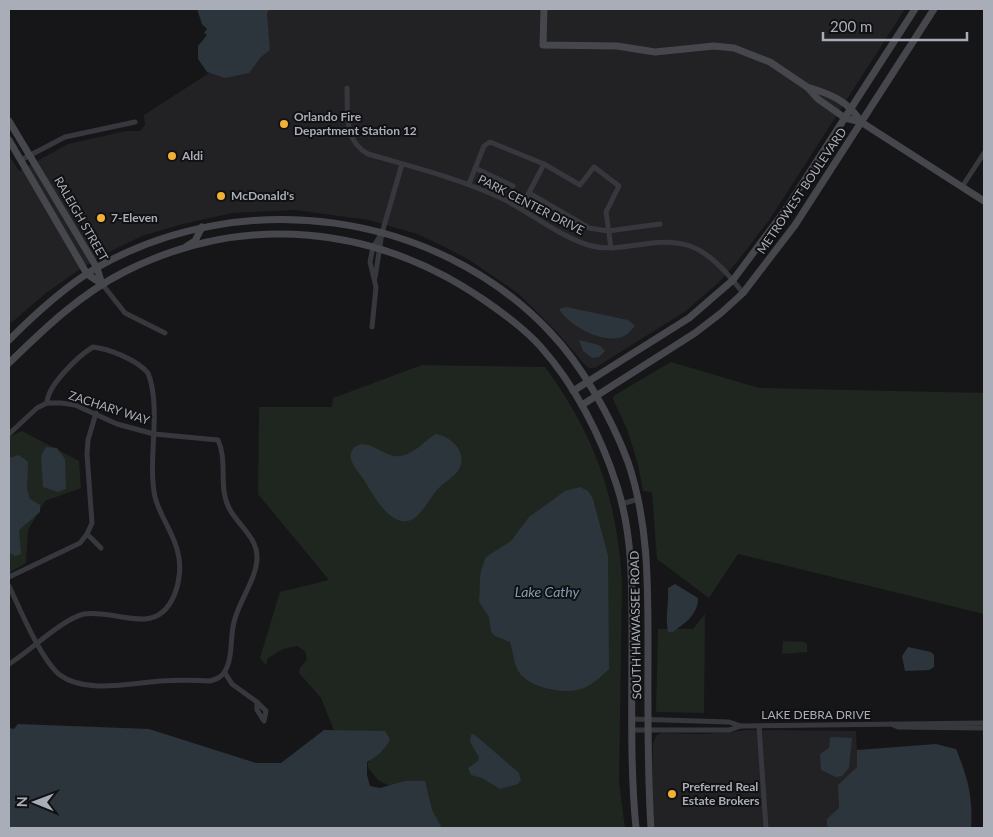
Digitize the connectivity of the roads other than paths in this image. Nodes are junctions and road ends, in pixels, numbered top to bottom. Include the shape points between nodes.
1 (544, 9) edge
2 (915, 9) edge
3 (934, 9) edge
4 (807, 87) junction
5 (347, 88) dead end
6 (851, 107) junction
7 (844, 118) junction
8 (9, 121) edge
9 (135, 122) dead end
10 (861, 122) junction
11 (9, 140) edge
12 (984, 153) edge
13 (29, 155) junction
14 (21, 160) junction
15 (402, 164) junction
16 (544, 164) junction
17 (475, 168) junction
18 (469, 184) junction
19 (513, 186) dead end
20 (962, 187) junction
21 (529, 192) junction
22 (984, 201) edge
23 (521, 208) junction
24 (660, 224) dead end
25 (202, 227) junction
26 (608, 231) junction
27 (382, 233) junction
28 (377, 248) junction
29 (611, 248) junction
30 (182, 250) junction
31 (97, 268) junction
32 (87, 274) junction
33 (733, 280) junction
34 (102, 284) junction
35 (743, 293) junction
36 (372, 327) dead end
37 (165, 333) dead end
38 (9, 340) edge
39 (9, 363) edge
40 (587, 383) junction
41 (573, 391) junction
42 (597, 397) junction
43 (47, 403) junction
44 (582, 405) junction
45 (96, 414) junction
46 (9, 434) edge
47 (154, 434) junction
48 (638, 499) junction
49 (622, 504) junction
50 (87, 534) junction
51 (101, 548) dead end
52 (9, 577) edge
53 (9, 586) edge
54 (37, 642) junction
55 (9, 664) edge
56 (224, 673) junction
57 (257, 702) dead end
58 (648, 719) junction
59 (632, 720) junction
60 (699, 721) junction
61 (984, 723) edge
62 (890, 724) junction
63 (741, 726) junction
64 (759, 726) junction
65 (984, 728) edge
66 (632, 730) junction
67 (648, 731) junction
68 (699, 731) junction
69 (636, 828) edge
70 (651, 828) edge
71 (766, 828) edge

1 - 4 street via 543,46 618,46 655,52 714,46 734,48 770,62
2 - 6 street, METROWEST BOULEVARD
3 - 10 street, METROWEST BOULEVARD
4 - 6 street
4 - 7 street
5 - 15 street, PARK CENTER DRIVE via 352,141 368,154
6 - 7 street, METROWEST BOULEVARD
6 - 10 street
7 - 10 street
7 - 33 street, METROWEST BOULEVARD via 786,208
8 - 13 street, RALEIGH STREET
9 - 13 street via 65,137
10 - 20 street
10 - 35 street, METROWEST BOULEVARD via 795,225
11 - 14 street, RALEIGH STREET
12 - 20 street
13 - 14 street
13 - 31 street, RALEIGH STREET
14 - 32 street, RALEIGH STREET
15 - 18 street, PARK CENTER DRIVE
15 - 27 street
16 - 17 street via 490,142 484,146
16 - 21 street
16 - 26 street via 580,185 594,168 618,184 618,192 606,212
17 - 18 street
17 - 19 street
18 - 23 street, PARK CENTER DRIVE
20 - 22 street
21 - 23 street
21 - 26 street via 580,224
23 - 29 street, PARK CENTER DRIVE via 588,245
24 - 26 street
25 - 27 street, SOUTH HIAWASSEE ROAD via 247,220 289,219 335,222
25 - 30 street via 195,241
25 - 31 street, SOUTH HIAWASSEE ROAD via 150,243
26 - 29 street
27 - 28 street
27 - 40 street, SOUTH HIAWASSEE ROAD via 437,252 496,286 551,333
28 - 30 street, SOUTH HIAWASSEE ROAD via 328,237 271,234 215,240
28 - 36 street via 370,268 375,278 376,296
28 - 41 street, SOUTH HIAWASSEE ROAD via 440,273 495,308 540,346
29 - 33 street, PARK CENTER DRIVE via 656,241 690,246 703,253
30 - 34 street, SOUTH HIAWASSEE ROAD via 152,260
31 - 32 street, SOUTH HIAWASSEE ROAD
31 - 34 street, RALEIGH STREET
32 - 34 street, RALEIGH STREET
32 - 38 street, SOUTH HIAWASSEE ROAD
33 - 35 street, PARK CENTER DRIVE
33 - 40 street, METROWEST BOULEVARD via 689,318
34 - 37 street via 125,313
34 - 39 street, SOUTH HIAWASSEE ROAD via 58,316
35 - 42 street, METROWEST BOULEVARD via 695,333
40 - 41 street, METROWEST BOULEVARD
40 - 42 street, SOUTH HIAWASSEE ROAD
41 - 44 street, SOUTH HIAWASSEE ROAD
42 - 44 street, METROWEST BOULEVARD
42 - 48 street, SOUTH HIAWASSEE ROAD via 613,426
43 - 45 street, ZACHARY WAY via 75,405
43 - 46 street via 30,413
43 - 47 street via 47,396 62,376 88,350 103,348 143,366 148,372
44 - 49 street, SOUTH HIAWASSEE ROAD via 608,460
45 - 47 street, ZACHARY WAY via 117,424
45 - 50 street via 88,440 92,523
47 - 54 street via 155,497 179,555 175,596 158,616 145,619 85,614
47 - 56 street, ZACHARY WAY via 218,440 222,448 225,497 256,548 255,569 234,621
48 - 49 street
48 - 58 street, SOUTH HIAWASSEE ROAD via 646,539 648,576
49 - 59 street, SOUTH HIAWASSEE ROAD via 631,563
50 - 51 street
50 - 52 street via 80,543
53 - 54 street
54 - 55 street
54 - 56 street via 60,675 90,684 120,686 160,681 210,681
56 - 57 street via 232,684
58 - 59 street, LAKE DEBRA DRIVE
58 - 60 street, LAKE DEBRA DRIVE
58 - 67 street, SOUTH HIAWASSEE ROAD
59 - 66 street, SOUTH HIAWASSEE ROAD
60 - 63 street, LAKE DEBRA DRIVE via 729,722
60 - 68 street
61 - 62 street, LAKE DEBRA DRIVE
62 - 64 street, LAKE DEBRA DRIVE
62 - 65 street, LAKE DEBRA DRIVE
63 - 64 street, LAKE DEBRA DRIVE
63 - 68 street, LAKE DEBRA DRIVE via 729,730
64 - 71 street
66 - 67 street, LAKE DEBRA DRIVE
66 - 69 street, SOUTH HIAWASSEE ROAD via 632,792
67 - 68 street, LAKE DEBRA DRIVE
67 - 70 street, SOUTH HIAWASSEE ROAD

